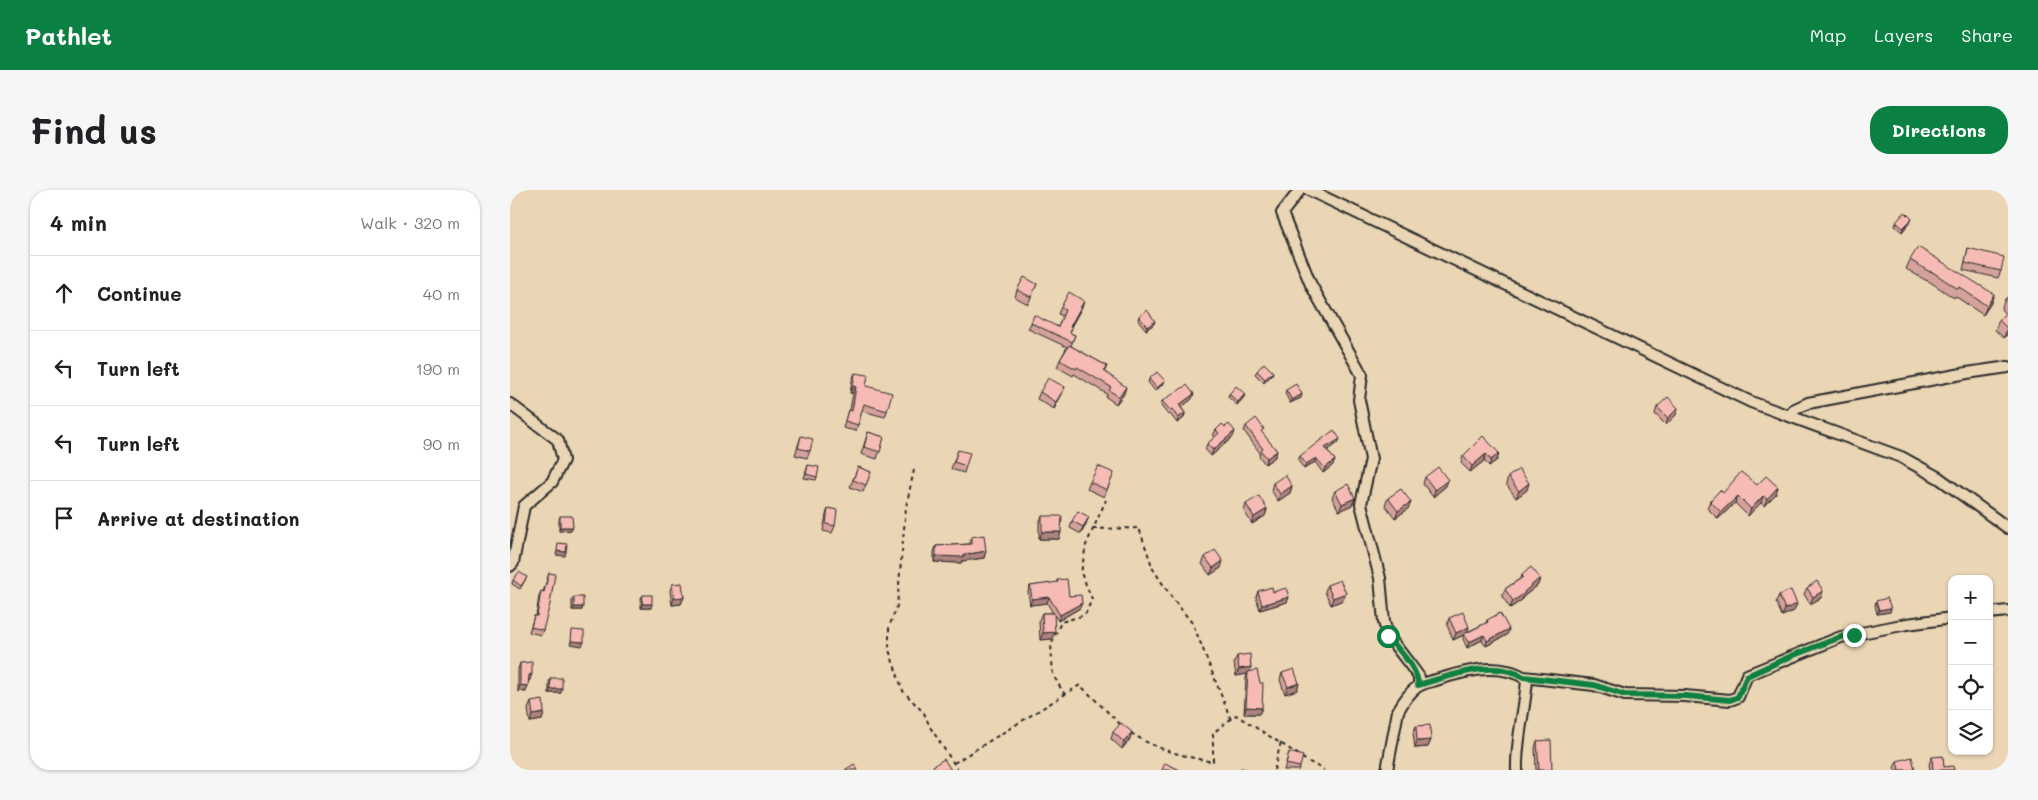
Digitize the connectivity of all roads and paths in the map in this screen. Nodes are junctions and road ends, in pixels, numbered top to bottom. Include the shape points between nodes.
1 (1300, 190) edge
2 (1309, 190) edge
3 (2008, 367) edge
4 (510, 404) edge
5 (1789, 416) junction
6 (914, 470) dead end
7 (1106, 500) dead end
8 (2008, 528) edge
9 (1093, 529) junction
10 (510, 566) edge
11 (2008, 611) edge
12 (1993, 613) edge
13 (1948, 619) edge
14 (1524, 677) junction
15 (1418, 685) junction
16 (1065, 695) junction
17 (1231, 720) junction
18 (1281, 742) junction
19 (954, 763) junction
20 (958, 770) edge
21 (1274, 770) edge
22 (1324, 770) edge
23 (1387, 770) edge
24 (1518, 770) edge

1 - 15 street via 1282,214 1311,284 1362,375 1359,400 1372,459 1361,504 1380,578 1388,636 1414,670
2 - 5 street via 1751,402
3 - 5 street via 1808,402 1795,408
4 - 10 street via 558,440 563,460 552,482 524,506
5 - 8 street via 1901,456
6 - 19 path via 906,507 898,606 889,627 890,650 903,692 924,713
7 - 9 path
9 - 16 path via 1081,572 1092,599 1085,615 1062,622 1050,645 1053,675
9 - 17 path via 1139,528 1153,568 1193,624
11 - 12 street
13 - 14 street via 1841,637 1747,676 1738,697 1730,700 1625,695 1594,685
14 - 15 street via 1490,668
14 - 24 street via 1527,679 1526,700 1517,753
15 - 23 street via 1398,711
16 - 17 path via 1080,685 1126,729 1146,743 1174,754 1213,762 1213,734
16 - 19 path
17 - 18 path via 1236,715
18 - 21 path
18 - 22 path
19 - 20 path

